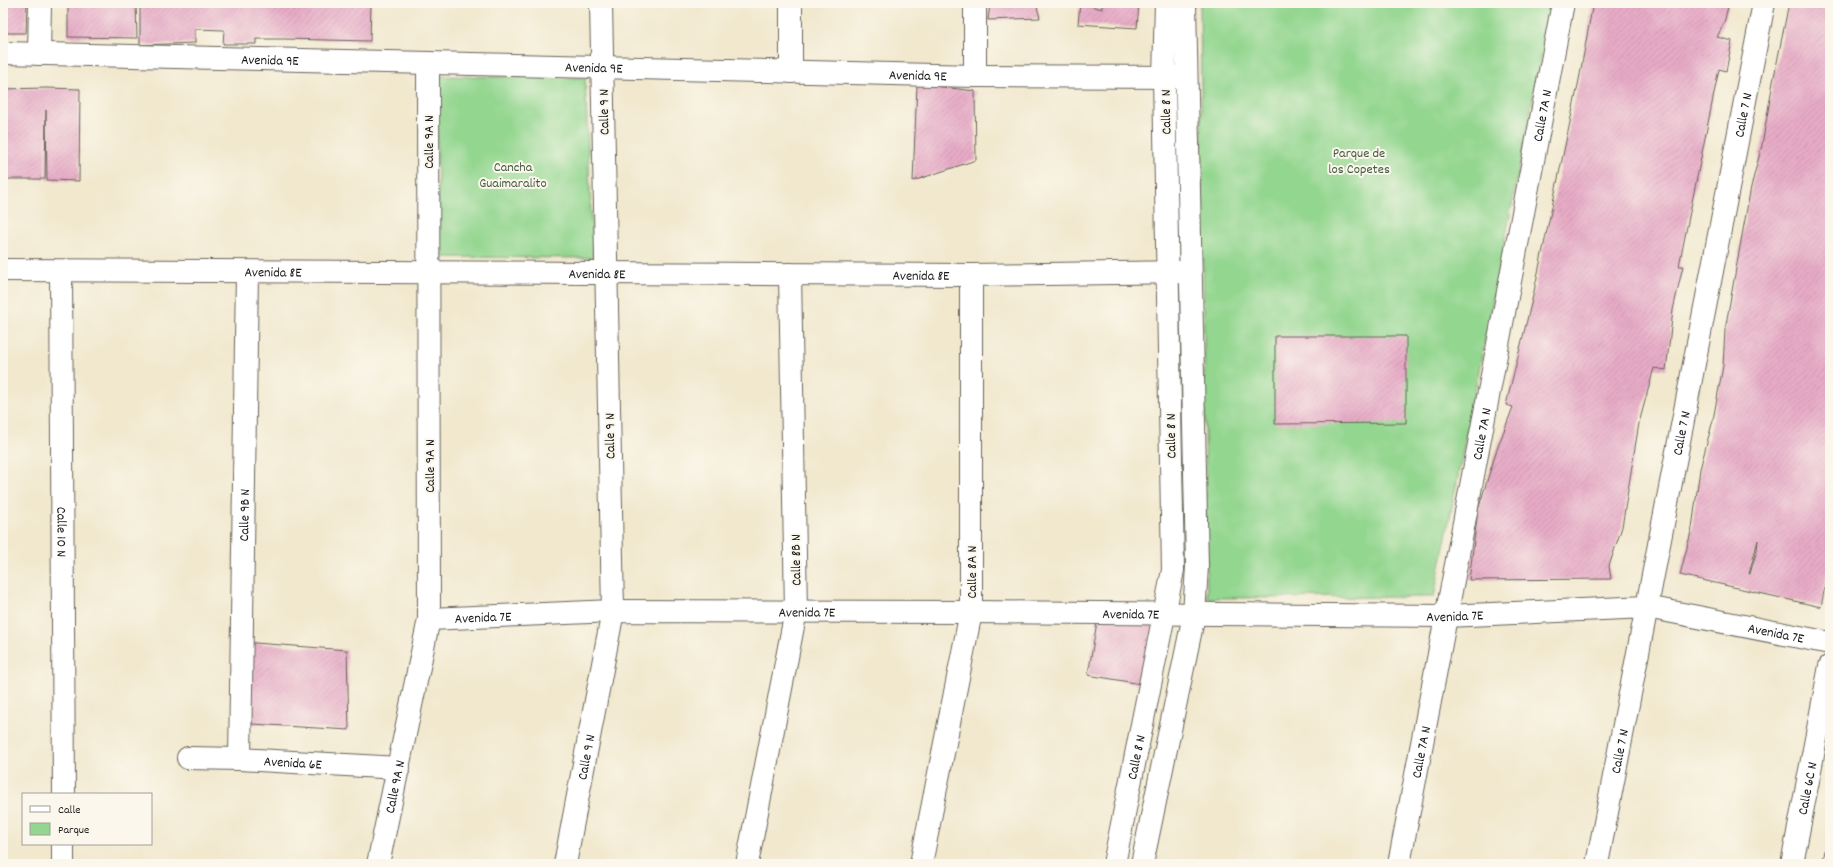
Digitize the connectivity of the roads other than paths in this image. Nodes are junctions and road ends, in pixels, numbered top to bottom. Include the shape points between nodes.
1 (40, 3) edge
2 (601, 3) edge
3 (791, 3) edge
4 (975, 3) edge
5 (1166, 3) edge
6 (1185, 3) edge
7 (1563, 3) edge
8 (1764, 3) edge
9 (3, 53) edge
10 (39, 54) junction
11 (428, 63) junction
12 (602, 67) junction
13 (791, 72) junction
14 (975, 76) junction
15 (1175, 77) junction
16 (3, 270) edge
17 (61, 271) junction
18 (247, 272) junction
19 (1167, 272) junction
20 (1190, 272) junction
21 (429, 273) junction
22 (606, 274) junction
23 (790, 274) junction
24 (971, 275) junction
25 (1647, 606) junction
26 (612, 611) junction
27 (796, 611) junction
28 (971, 612) junction
29 (1165, 614) junction
30 (1194, 615) junction
31 (1446, 616) junction
32 (429, 619) junction
33 (1830, 643) edge
34 (1830, 666) edge
35 (188, 758) dead end
36 (240, 759) junction
37 (399, 768) junction
38 (64, 793) edge
39 (63, 845) edge
40 (63, 864) edge
41 (378, 864) edge
42 (565, 864) edge
43 (747, 864) edge
44 (921, 864) edge
45 (1114, 864) edge
46 (1142, 864) edge
47 (1399, 864) edge
48 (1597, 864) edge
49 (1792, 864) edge

1 - 10 street
2 - 12 street, Calle 9 N
3 - 13 street
4 - 14 street
5 - 15 street, Calle 8 N
6 - 15 street, Calle 8 N
7 - 31 street, Calle 7A N
8 - 25 street, Calle 7 N
9 - 10 street, Avenida 9E
10 - 11 street, Avenida 9E
11 - 12 street, Avenida 9E
11 - 21 street, Calle 9A N
12 - 13 street, Avenida 9E
12 - 22 street, Calle 9 N
13 - 14 street, Avenida 9E
14 - 15 street, Avenida 9E
15 - 19 street, Calle 8 N
15 - 20 street, Calle 8 N
16 - 17 street, Avenida 8E
17 - 18 street, Avenida 8E
17 - 38 street, Calle 10 N
18 - 21 street, Avenida 8E
18 - 36 street, Calle 9B N
19 - 20 street, Avenida 8E
19 - 24 street, Avenida 8E
19 - 29 street, Calle 8 N via 1173,570
20 - 30 street, Calle 8 N via 1197,566
21 - 22 street, Avenida 8E
21 - 32 street, Calle 9A N
22 - 23 street, Avenida 8E
22 - 26 street, Calle 9 N
23 - 24 street, Avenida 8E
23 - 27 street, Calle 8B N
24 - 28 street, Calle 8A N
25 - 31 street, Avenida 7E
25 - 33 street, Avenida 7E
25 - 48 street, Calle 7 N
26 - 27 street, Avenida 7E
26 - 32 street, Avenida 7E
26 - 42 street, Calle 9 N
27 - 28 street, Avenida 7E
27 - 43 street, Calle 8B N
28 - 29 street, Avenida 7E
28 - 44 street, Calle 8A N
29 - 30 street, Avenida 7E
29 - 45 street, Calle 8 N
30 - 31 street, Avenida 7E
30 - 46 street, Calle 8 N
31 - 47 street, Calle 7A N
32 - 37 street, Calle 9A N
34 - 49 street, Calle 6C N
35 - 36 street, Avenida 6E
36 - 37 street, Avenida 6E
37 - 41 street, Calle 9A N
39 - 40 street

